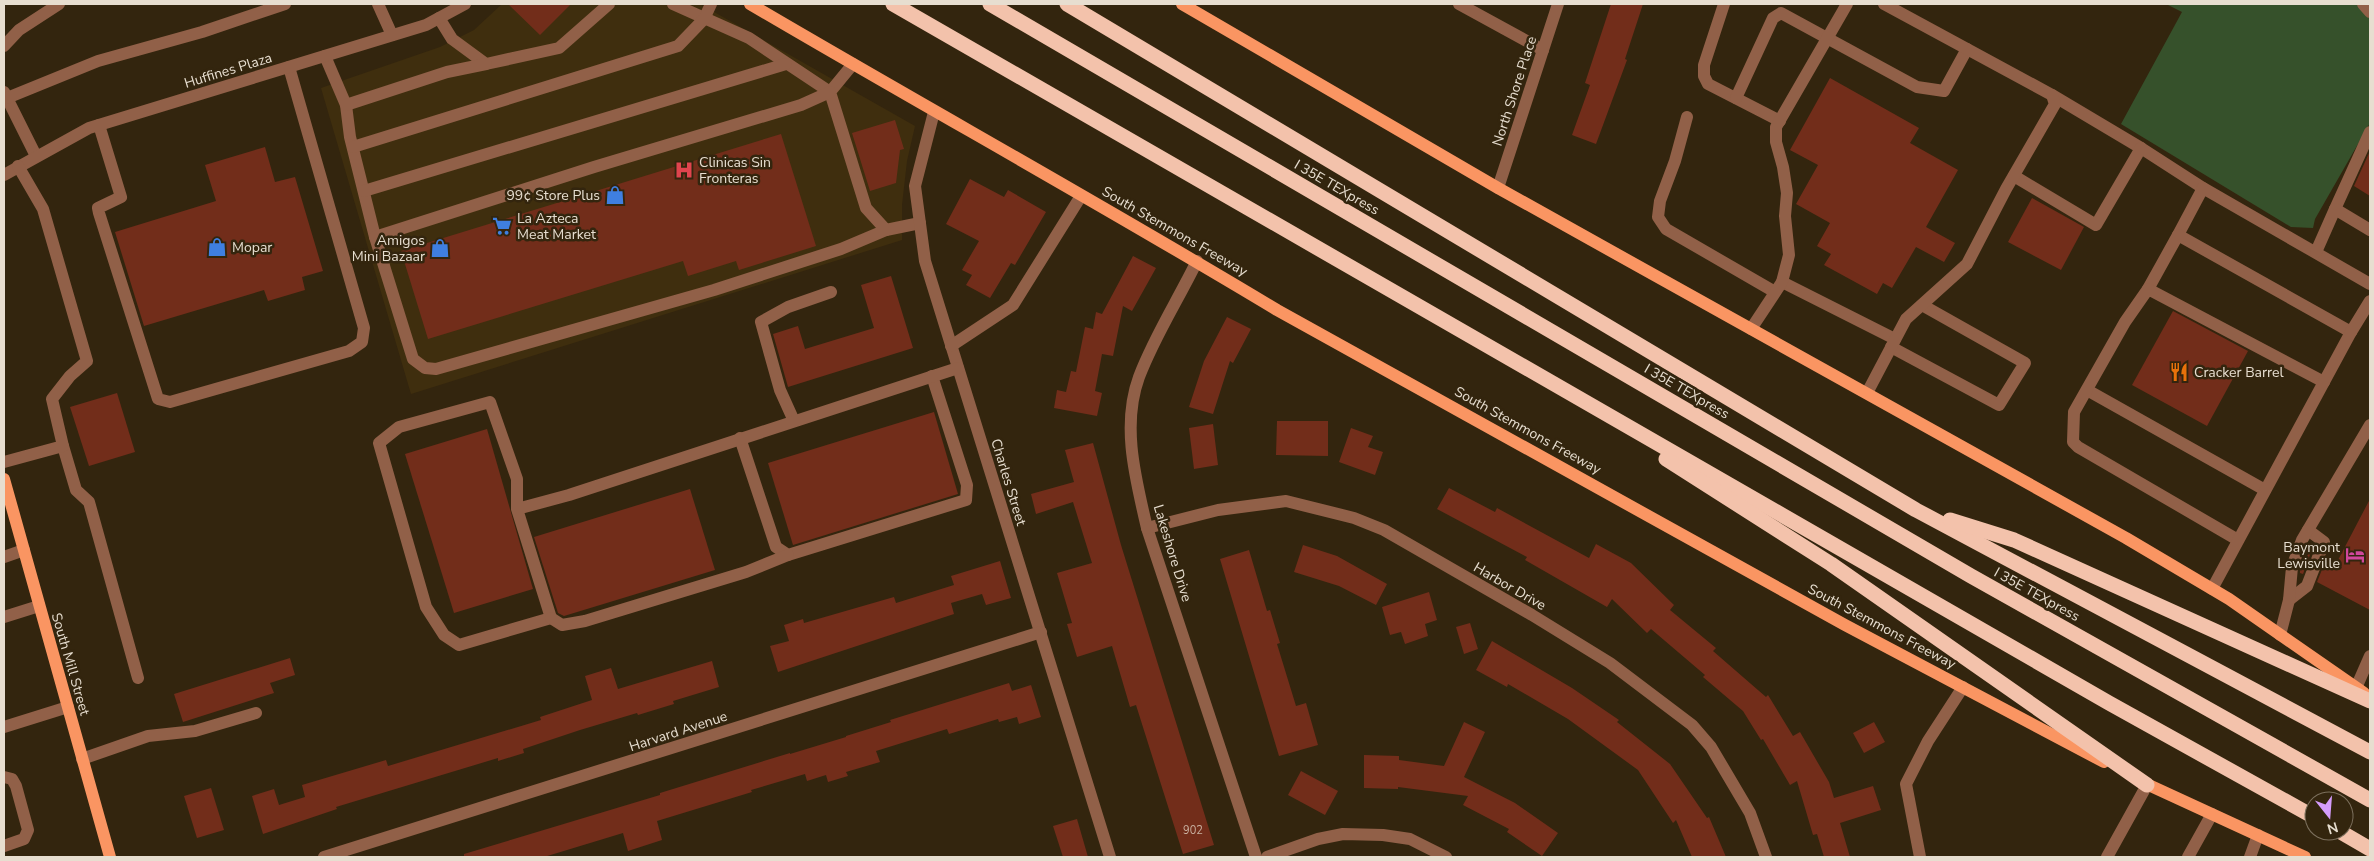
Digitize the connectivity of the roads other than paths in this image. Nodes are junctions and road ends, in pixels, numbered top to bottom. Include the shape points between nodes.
1 (59, 4) edge
2 (285, 4) edge
3 (378, 4) edge
4 (465, 4) edge
5 (609, 4) edge
6 (674, 4) edge
7 (711, 4) edge
8 (750, 4) edge
9 (892, 4) edge
10 (990, 4) edge
11 (1067, 4) edge
12 (1087, 4) edge
13 (1182, 4) edge
14 (1459, 4) edge
15 (1558, 4) edge
16 (1724, 4) edge
17 (1847, 4) edge
18 (1884, 4) edge
19 (2363, 4) edge
20 (2370, 12) edge
21 (439, 18) junction
22 (704, 20) junction
23 (392, 35) junction
24 (1828, 37) junction
25 (4, 46) edge
26 (1968, 49) junction
27 (1543, 50) junction
28 (325, 56) junction
29 (486, 64) junction
30 (786, 64) junction
31 (853, 64) junction
32 (289, 67) junction
33 (830, 92) junction
34 (5, 95) edge
35 (2052, 95) junction
36 (1736, 98) junction
37 (1236, 103) junction
38 (346, 105) junction
39 (934, 112) junction
40 (1687, 117) dead end
41 (1780, 121) junction
42 (99, 125) junction
43 (2370, 132) edge
44 (353, 147) junction
45 (2141, 148) junction
46 (36, 156) junction
47 (18, 166) junction
48 (4, 174) edge
49 (2014, 176) junction
50 (1498, 188) junction
51 (2203, 188) junction
52 (364, 191) junction
53 (1081, 196) junction
54 (2335, 209) junction
55 (920, 223) junction
56 (886, 230) junction
57 (2370, 230) edge
58 (2178, 235) junction
59 (375, 237) junction
60 (2316, 252) junction
61 (1197, 261) junction
62 (2370, 284) edge
63 (1779, 287) junction
64 (2148, 289) junction
65 (831, 292) dead end
66 (2370, 301) edge
67 (1922, 305) junction
68 (1751, 329) junction
69 (2351, 332) junction
70 (1893, 343) junction
71 (951, 346) junction
72 (1499, 351) junction
73 (958, 368) junction
74 (932, 376) junction
75 (2324, 382) junction
76 (2087, 390) junction
77 (1867, 394) junction
78 (794, 421) junction
79 (2370, 425) edge
80 (740, 438) junction
81 (63, 446) junction
82 (4, 462) edge
83 (4, 479) edge
84 (2265, 490) junction
85 (517, 509) junction
86 (1916, 510) junction
87 (1148, 528) junction
88 (2308, 530) junction
89 (2238, 540) junction
90 (24, 550) junction
91 (788, 555) junction
92 (4, 557) edge
93 (2212, 589) junction
94 (2289, 600) junction
95 (39, 606) junction
96 (4, 617) edge
97 (551, 618) junction
98 (1041, 632) junction
99 (2280, 634) junction
100 (2370, 656) edge
101 (138, 678) dead end
102 (1962, 687) junction
103 (2356, 688) junction
104 (2370, 699) edge
105 (68, 707) junction
106 (256, 713) dead end
107 (4, 727) edge
108 (2370, 752) edge
109 (82, 759) junction
110 (4, 777) edge
111 (2147, 784) junction
112 (2370, 800) edge
113 (2304, 811) edge
114 (2212, 814) junction
115 (2258, 834) junction
116 (2354, 840) edge
117 (4, 846) edge
118 (2370, 849) edge
119 (110, 857) edge
120 (324, 857) edge
121 (1110, 857) edge
122 (1256, 857) edge
123 (1267, 857) edge
124 (1446, 857) edge
125 (1766, 857) edge
126 (1920, 857) edge
127 (2107, 857) edge
128 (2188, 857) edge
129 (2250, 857) edge
130 (2305, 857) edge

1 - 25 street via 18,30
2 - 34 street via 202,32 98,61
3 - 23 street
4 - 21 street, Huffines Plaza
5 - 29 street via 559,48
6 - 22 street
7 - 22 street
8 - 31 main road, South Stemmons Freeway
9 - 72 highway
10 - 112 highway, I 35E TEXpress via 1971,576
11 - 37 highway
12 - 37 highway
13 - 50 main road
14 - 27 street
15 - 27 street, North Shore Place
16 - 36 street via 1704,66 1704,76 1708,84
17 - 24 street
18 - 26 street
19 - 20 street
21 - 23 street, Huffines Plaza
21 - 29 street via 452,39
22 - 30 street via 749,38
22 - 44 street via 678,46
23 - 28 street, Huffines Plaza
24 - 26 street via 1917,87 1944,91
24 - 36 street via 1781,13 1773,18
24 - 41 street
26 - 35 street
27 - 50 street, North Shore Place
28 - 32 street, Huffines Plaza
28 - 38 street
29 - 38 street via 447,72
30 - 33 street
30 - 52 street
31 - 33 street
31 - 39 main road, South Stemmons Freeway
32 - 42 street, Huffines Plaza
32 - 42 street via 364,328 362,342 349,351 170,402 158,399 99,213 101,204 120,197
33 - 56 street via 866,208
33 - 59 street via 801,105
34 - 46 street
35 - 45 street
35 - 49 street via 2055,104
36 - 41 street
37 - 86 highway
38 - 44 street
39 - 53 main road, South Stemmons Freeway
39 - 55 street, Charles Street via 915,186
40 - 63 street via 1660,201 1658,217 1666,229
41 - 63 street via 1776,127 1776,142 1787,193 1785,216 1789,255
42 - 46 street, Huffines Plaza
43 - 54 street
44 - 52 street
45 - 49 street via 2096,225
45 - 51 street
46 - 47 street, Huffines Plaza
47 - 48 street, Huffines Plaza
47 - 81 street via 43,209 87,361 52,399
49 - 67 street via 1967,264
50 - 68 main road
51 - 58 street
51 - 60 street
52 - 59 street
53 - 61 main road, South Stemmons Freeway
53 - 71 street via 1013,305
54 - 57 street
54 - 60 street
55 - 56 street
55 - 71 street, Charles Street via 925,261
56 - 59 street via 841,249 714,290 436,369 425,368 413,359
58 - 64 street
58 - 69 street
60 - 62 street
61 - 87 street, Lakeshore Drive via 1138,378 1132,408 1131,449
61 - 102 main road, South Stemmons Freeway via 1286,315
63 - 68 street
63 - 70 street
64 - 75 street
64 - 76 street via 2125,322
65 - 78 street via 788,307 761,322 780,390
66 - 69 street
67 - 70 street via 1906,319
67 - 70 street via 2025,363 1999,406
68 - 77 main road
69 - 75 street
70 - 77 street
71 - 73 street, Charles Street
72 - 111 highway via 1831,564
72 - 113 highway
73 - 74 street
73 - 98 street, Charles Street
74 - 78 street
74 - 91 street via 967,484 966,500
75 - 84 street
76 - 84 street
76 - 89 street via 2074,412 2073,442 2078,447
77 - 93 main road
78 - 80 street
79 - 88 street
80 - 85 street
80 - 91 street via 776,547
81 - 82 street
81 - 101 street via 76,490 89,502
83 - 90 main road, South Mill Street
84 - 89 street
85 - 97 street
85 - 97 street via 517,479 490,402 399,427 378,443 426,607 444,635 459,645
86 - 104 highway via 2014,540
86 - 108 highway
87 - 122 street, Lakeshore Drive
87 - 125 street, Harbor Drive via 1218,510 1286,501 1346,515 1384,530 1610,663 1692,725 1711,747 1750,813
88 - 94 street via 2292,567
88 - 94 street via 2324,542 2307,586
89 - 93 street
90 - 92 street
90 - 95 main road, South Mill Street
91 - 97 street via 746,572 584,621 562,624
93 - 99 main road
94 - 99 street
95 - 96 street
95 - 105 main road, South Mill Street
98 - 120 street, Harvard Avenue
98 - 121 street, Charles Street
99 - 103 main road
100 - 103 street
102 - 111 main road, South Stemmons Freeway
102 - 126 street via 1928,740 1906,784
103 - 104 main road
105 - 107 street
105 - 109 main road, South Mill Street
106 - 109 street via 195,731 148,736
109 - 119 main road, South Mill Street
110 - 117 street via 12,779 16,786 28,830 24,839
111 - 114 main road, South Stemmons Freeway
111 - 127 street
114 - 115 main road, South Stemmons Freeway
114 - 128 street
115 - 129 street
115 - 130 main road, South Stemmons Freeway
116 - 118 highway
123 - 124 street via 1343,834 1410,839

